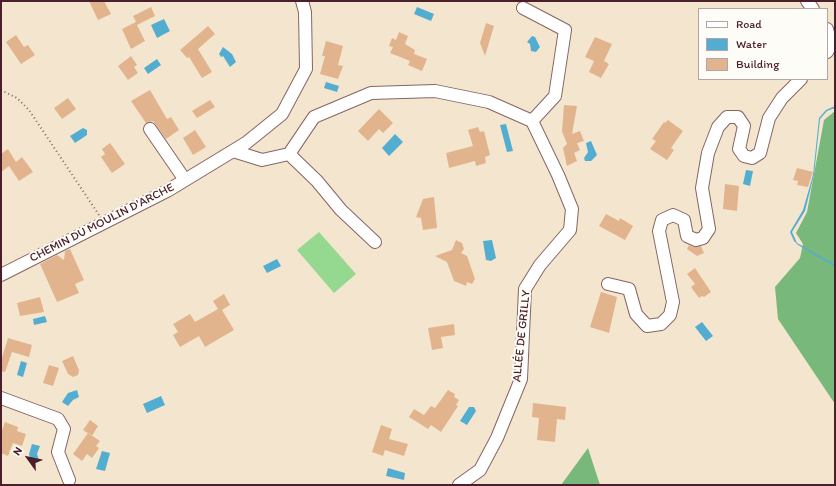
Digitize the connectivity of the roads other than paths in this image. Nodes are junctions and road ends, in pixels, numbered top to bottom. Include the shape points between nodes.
1 (302, 1) edge
2 (523, 8) dead end
3 (828, 34) edge
4 (828, 49) edge
5 (800, 80) edge
6 (532, 121) junction
7 (150, 129) dead end
8 (232, 151) junction
9 (289, 154) junction
10 (185, 180) junction
11 (375, 242) dead end
12 (1, 275) edge
13 (608, 284) dead end
14 (1, 398) edge
15 (70, 480) dead end
16 (460, 485) edge

1 - 8 street, CHEMIN DU MOULIN D'ARCHE via 305,12 306,69 282,114 256,136
2 - 6 street via 565,30 555,96
3 - 4 street via 830,44
5 - 13 street via 782,98 770,118 760,153 752,158 744,156 739,149 744,126 738,117 727,117 718,127 708,153 702,188 709,229 703,238 696,240 687,236 684,220 673,215 662,220 659,231 673,302 670,315 661,324 648,326 636,314 629,289
6 - 9 street via 489,102 435,91 371,93 314,117
6 - 16 street, ALLÉE DE GRILLY via 572,209 570,230 540,265 525,289 521,379 497,438 480,470
7 - 10 street
8 - 9 street via 262,160
8 - 10 street, CHEMIN DU MOULIN D'ARCHE
9 - 11 street
10 - 12 street, CHEMIN DU MOULIN D'ARCHE via 150,201
14 - 15 street via 58,419 64,429 58,452

